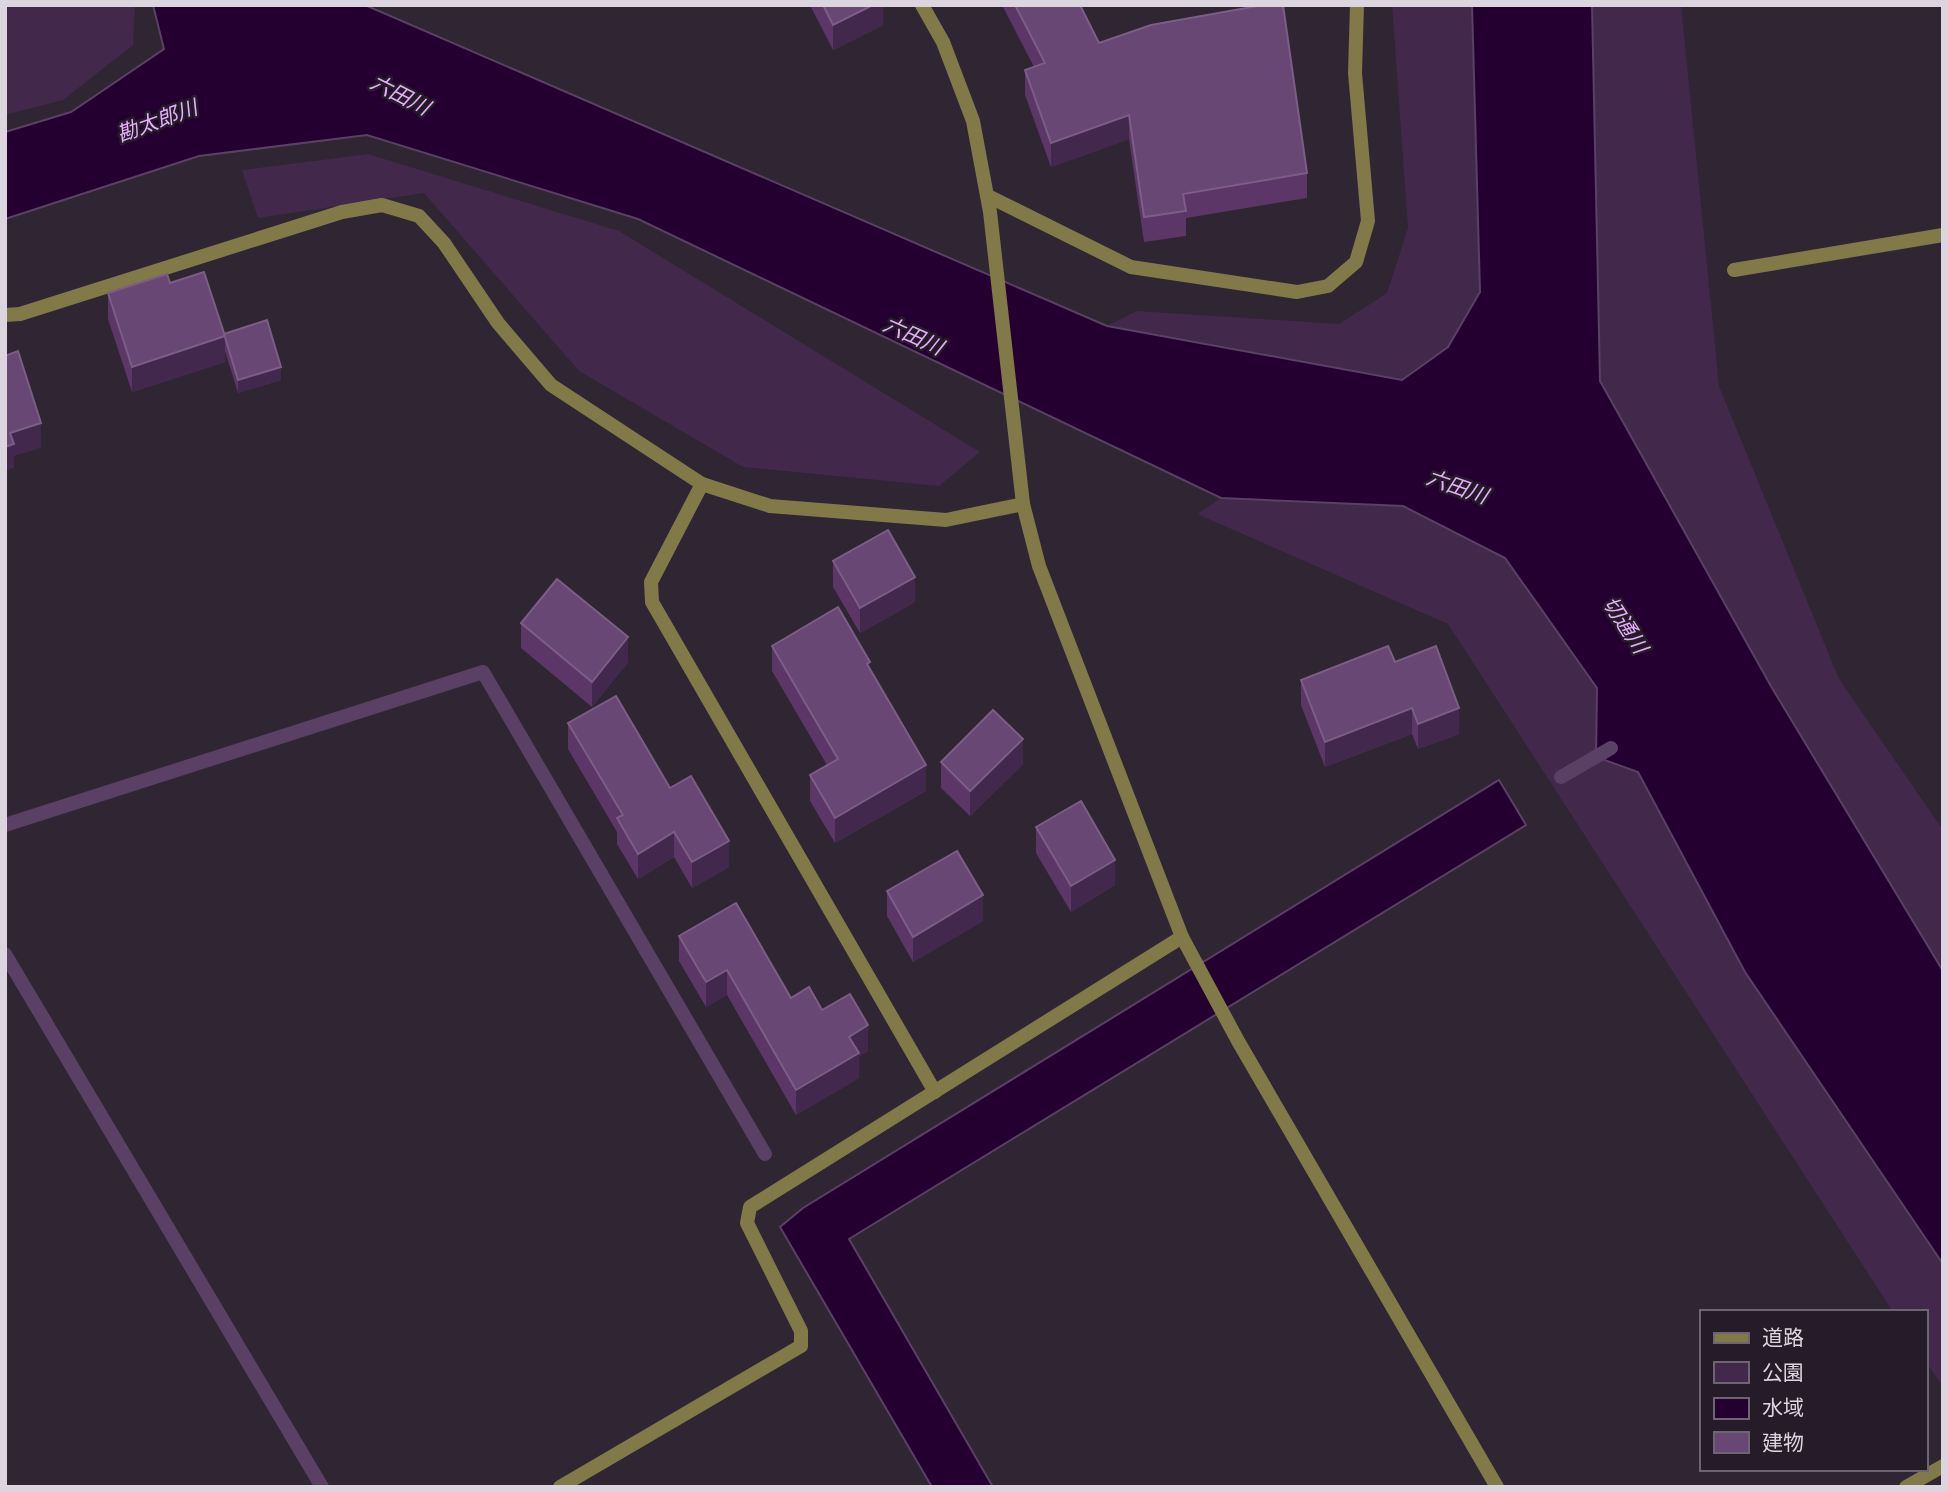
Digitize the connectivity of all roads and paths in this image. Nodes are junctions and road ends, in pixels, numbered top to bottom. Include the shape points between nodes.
1 (922, 5) edge
2 (1357, 5) edge
3 (988, 197) junction
4 (1943, 235) edge
5 (1734, 270) dead end
6 (5, 315) edge
7 (702, 484) junction
8 (1023, 504) junction
9 (1182, 937) junction
10 (934, 1091) junction
11 (1943, 1466) edge
12 (560, 1487) edge
13 (1497, 1487) edge
14 (1906, 1487) edge

1 - 3 street via 943,42 973,121
2 - 3 street via 1355,73 1368,221 1356,261 1328,286 1297,292 1130,267
3 - 8 street
4 - 5 street
6 - 7 street via 342,212 382,205 419,216 551,386
7 - 8 street via 770,506 946,520
7 - 10 street via 652,582 652,603
8 - 9 street via 1039,566
9 - 10 street
9 - 13 street
10 - 12 street via 750,1207 747,1223 801,1331 801,1346
11 - 14 street

